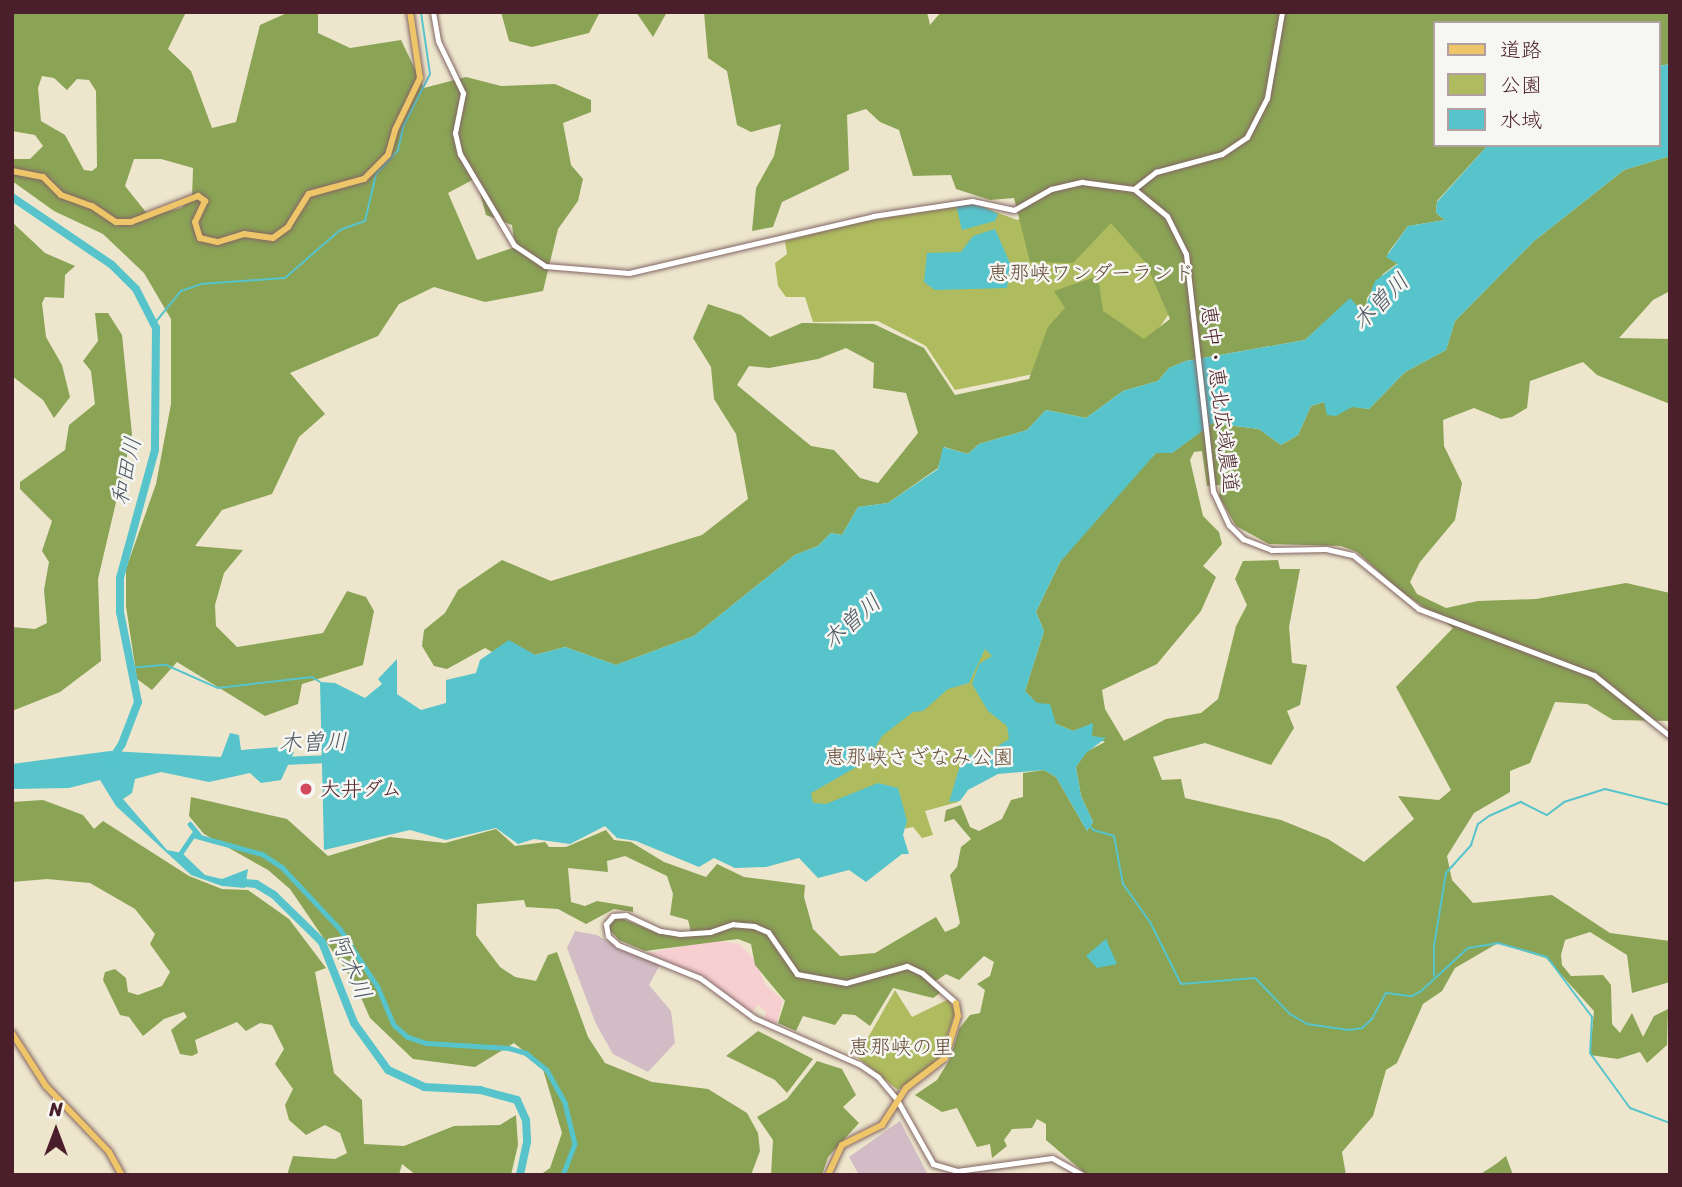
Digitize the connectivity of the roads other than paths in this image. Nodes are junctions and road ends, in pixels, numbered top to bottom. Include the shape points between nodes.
1 (410, 12) edge
2 (433, 12) edge
3 (1282, 12) edge
4 (12, 171) edge
5 (1135, 189) junction
6 (1670, 736) edge
7 (956, 1003) joint
8 (12, 1033) edge
9 (897, 1100) junction
10 (122, 1175) edge
11 (828, 1175) edge
12 (1083, 1175) edge

1 - 4 main road via 420,78 388,155 363,179 309,194 288,227 273,238 244,234 218,242 200,238 195,222 205,201 198,196 131,222 116,222 92,206 61,195 43,177
2 - 5 street via 438,41 463,93 455,133 460,153 514,245 545,265 629,273 873,216 972,201 1014,211 1051,189 1082,182
3 - 5 street via 1267,98 1247,137 1222,154 1156,172
5 - 6 street, 恵中・恵北広域農道 via 1162,210 1181,239 1217,504 1243,539 1271,550 1326,549 1353,555 1419,609 1594,675
7 - 9 main road via 958,1016 945,1058
7 - 9 street via 907,966 846,984 802,976 789,967 768,932 754,926 733,923 704,933 680,934 660,931 626,915 608,920 608,936 618,945 693,974 765,1024 859,1064 884,1081
8 - 10 main road via 46,1086 109,1152
9 - 11 main road via 882,1125 842,1145
9 - 12 street via 922,1150 944,1170 1052,1158

